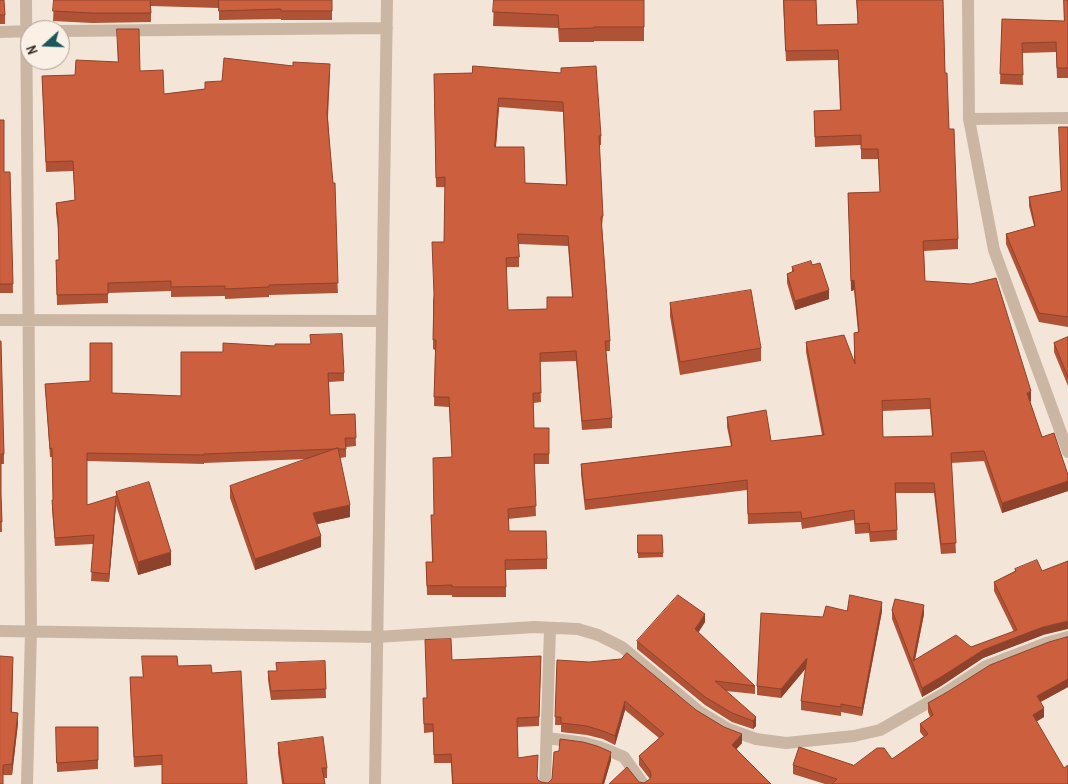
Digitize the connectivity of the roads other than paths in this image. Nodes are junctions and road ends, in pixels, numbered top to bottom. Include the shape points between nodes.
1 (26, 0) edge
2 (387, 0) edge
3 (968, 0) edge
4 (27, 20) edge
5 (386, 28) junction
6 (20, 31) edge
7 (70, 31) edge
8 (0, 32) edge
9 (28, 70) edge
10 (1068, 118) edge
11 (969, 119) junction
12 (0, 320) edge
13 (28, 320) junction
14 (381, 321) junction
15 (1068, 452) edge
16 (550, 629) junction
17 (0, 630) edge
18 (31, 632) junction
19 (378, 637) junction
20 (1068, 637) edge
21 (547, 738) junction
22 (27, 784) edge
23 (375, 784) edge
24 (546, 784) edge
25 (643, 784) edge

1 - 4 street
2 - 5 street
3 - 11 street
5 - 7 street
5 - 14 street
6 - 8 street
9 - 13 street
10 - 11 street
11 - 15 street via 994,250
12 - 13 street
13 - 14 street
13 - 18 street
14 - 19 street
16 - 19 street via 534,627
16 - 20 street via 578,629 598,635 622,647 700,712 728,729 756,739 786,743 880,730 986,666
16 - 21 street
17 - 18 street
18 - 19 street
18 - 22 street
19 - 23 street
21 - 24 street
21 - 25 street via 592,745 624,757

